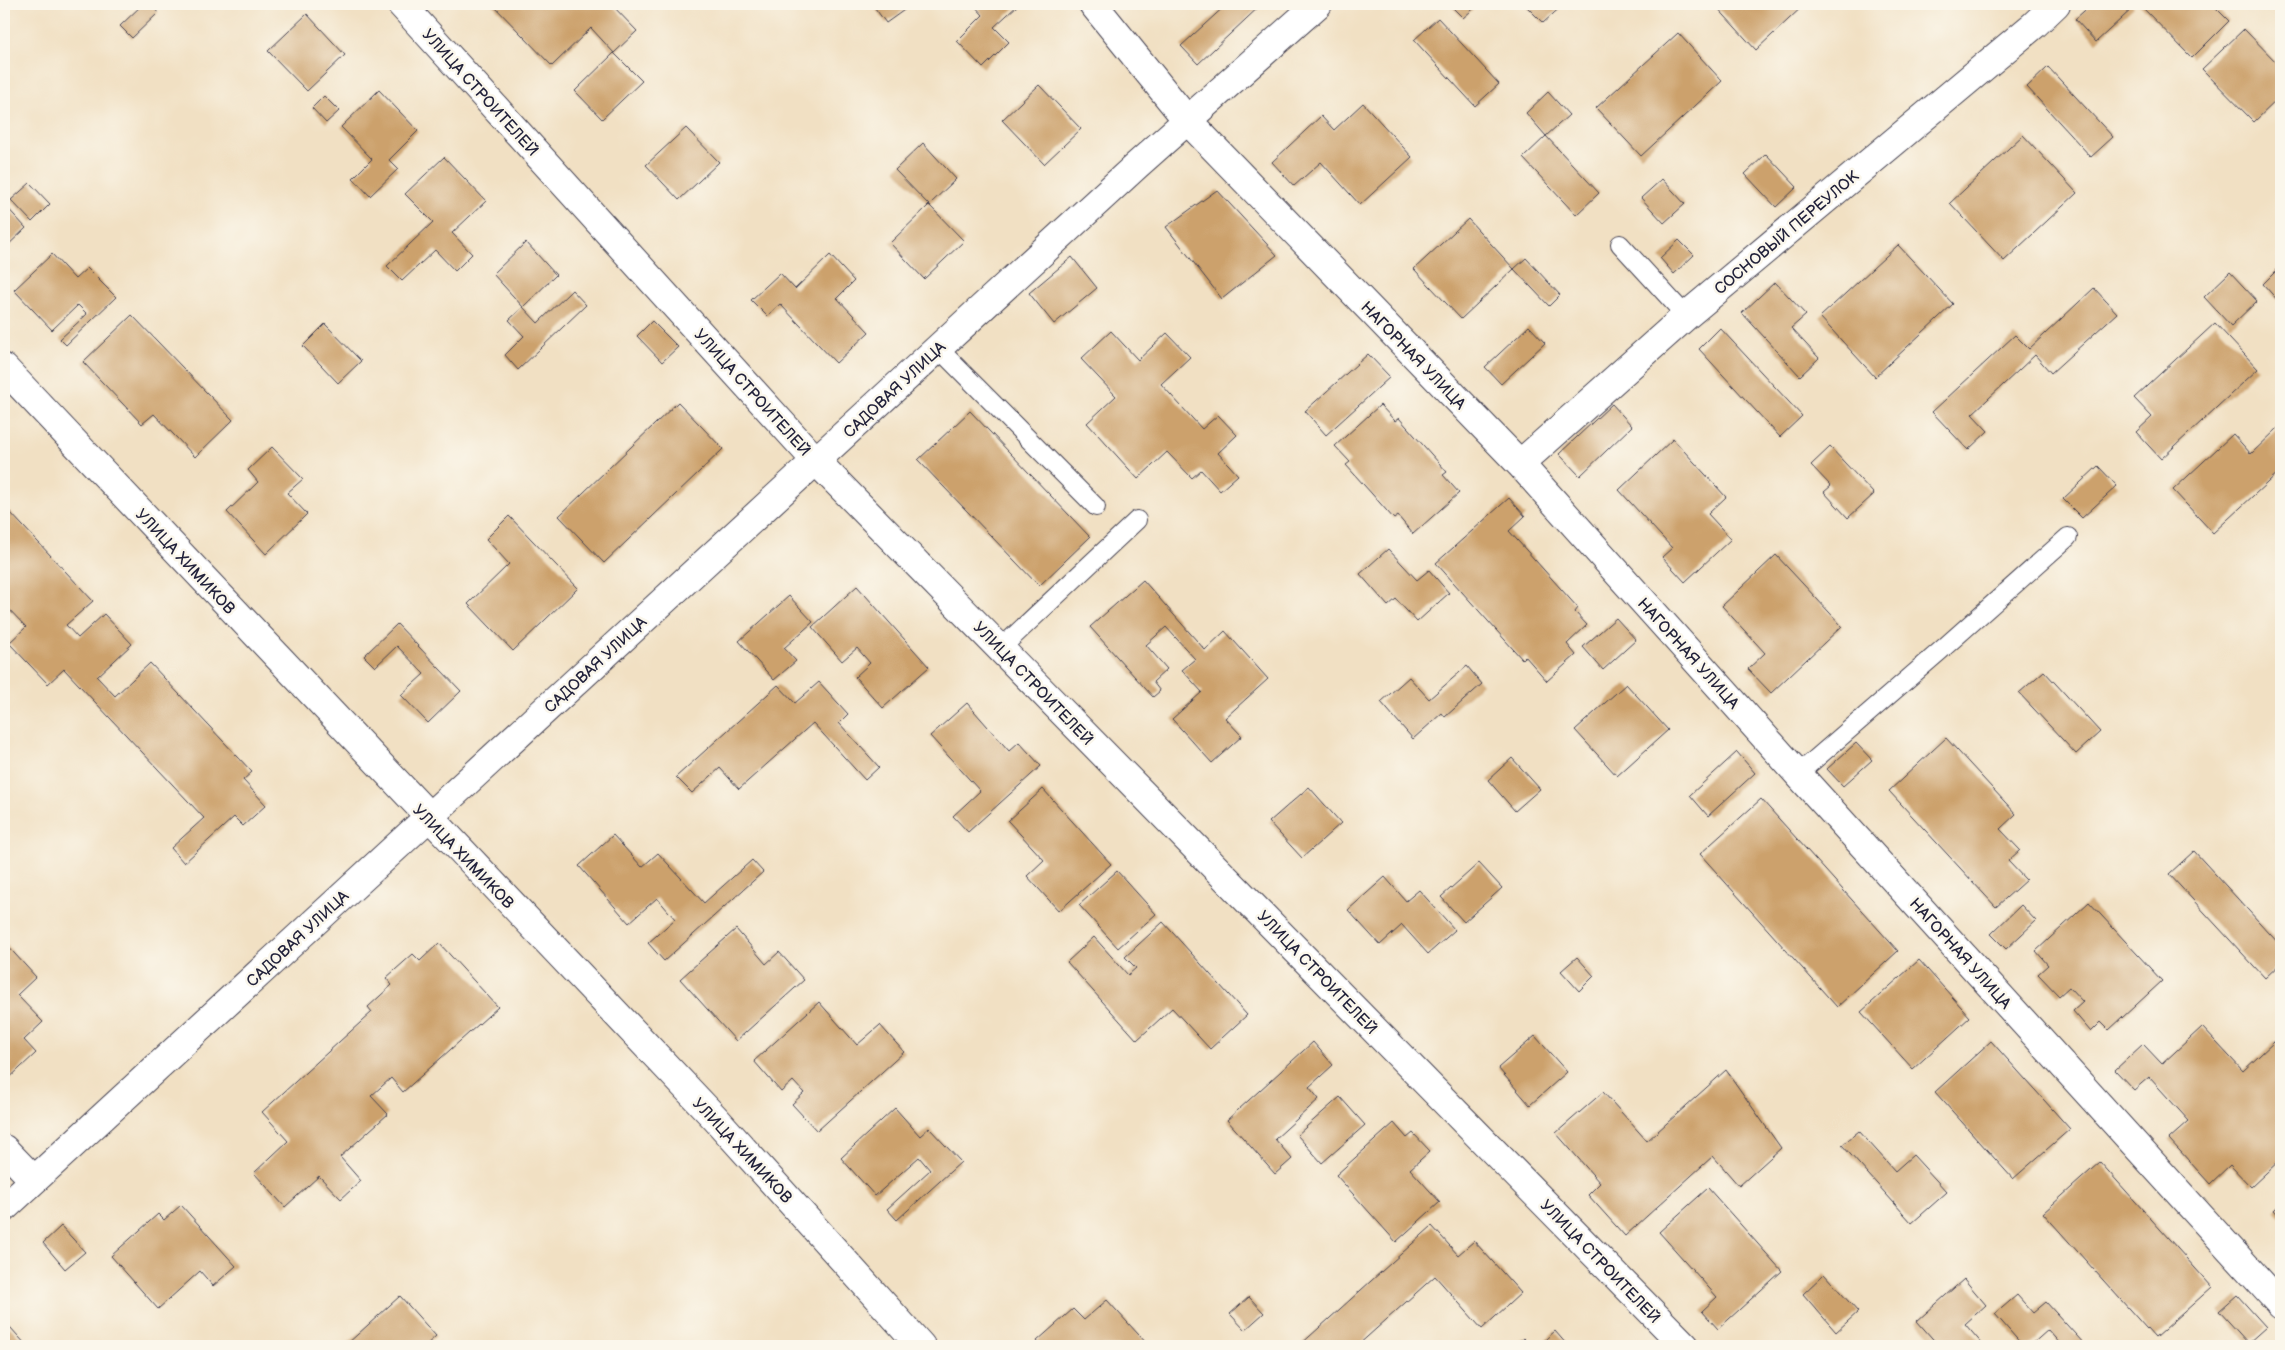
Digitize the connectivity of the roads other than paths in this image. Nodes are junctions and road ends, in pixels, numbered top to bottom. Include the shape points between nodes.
1 (401, 4) edge
2 (1093, 4) edge
3 (1318, 4) edge
4 (2056, 4) edge
5 (1187, 120) junction
6 (1620, 244) dead end
7 (1686, 316) junction
8 (938, 348) junction
9 (4, 368) edge
10 (816, 461) junction
11 (1520, 464) junction
12 (1096, 507) dead end
13 (1137, 520) dead end
14 (2068, 537) dead end
15 (1000, 649) junction
16 (1798, 774) junction
17 (428, 818) junction
18 (4, 1149) edge
19 (34, 1180) junction
20 (4, 1208) edge
21 (2281, 1305) edge
22 (921, 1346) edge
23 (1685, 1346) edge

1 - 10 street, УЛИЦА СТРОИТЕЛЕЙ
2 - 5 street, НАГОРНАЯ УЛИЦА
3 - 5 street, САДОВАЯ УЛИЦА
4 - 7 street, СОСНОВЫЙ ПЕРЕУЛОК
5 - 8 street, САДОВАЯ УЛИЦА
5 - 11 street, НАГОРНАЯ УЛИЦА
6 - 7 lane
7 - 11 street, СОСНОВЫЙ ПЕРЕУЛОК
8 - 10 street, САДОВАЯ УЛИЦА
8 - 12 lane
9 - 17 street, УЛИЦА ХИМИКОВ
10 - 15 street, УЛИЦА СТРОИТЕЛЕЙ
10 - 17 street, САДОВАЯ УЛИЦА
11 - 16 street, НАГОРНАЯ УЛИЦА
13 - 15 lane
14 - 16 lane
15 - 23 street, УЛИЦА СТРОИТЕЛЕЙ
16 - 21 street, НАГОРНАЯ УЛИЦА
17 - 19 street, САДОВАЯ УЛИЦА
17 - 22 street, УЛИЦА ХИМИКОВ via 709,1112
18 - 19 street
19 - 20 street, САДОВАЯ УЛИЦА

